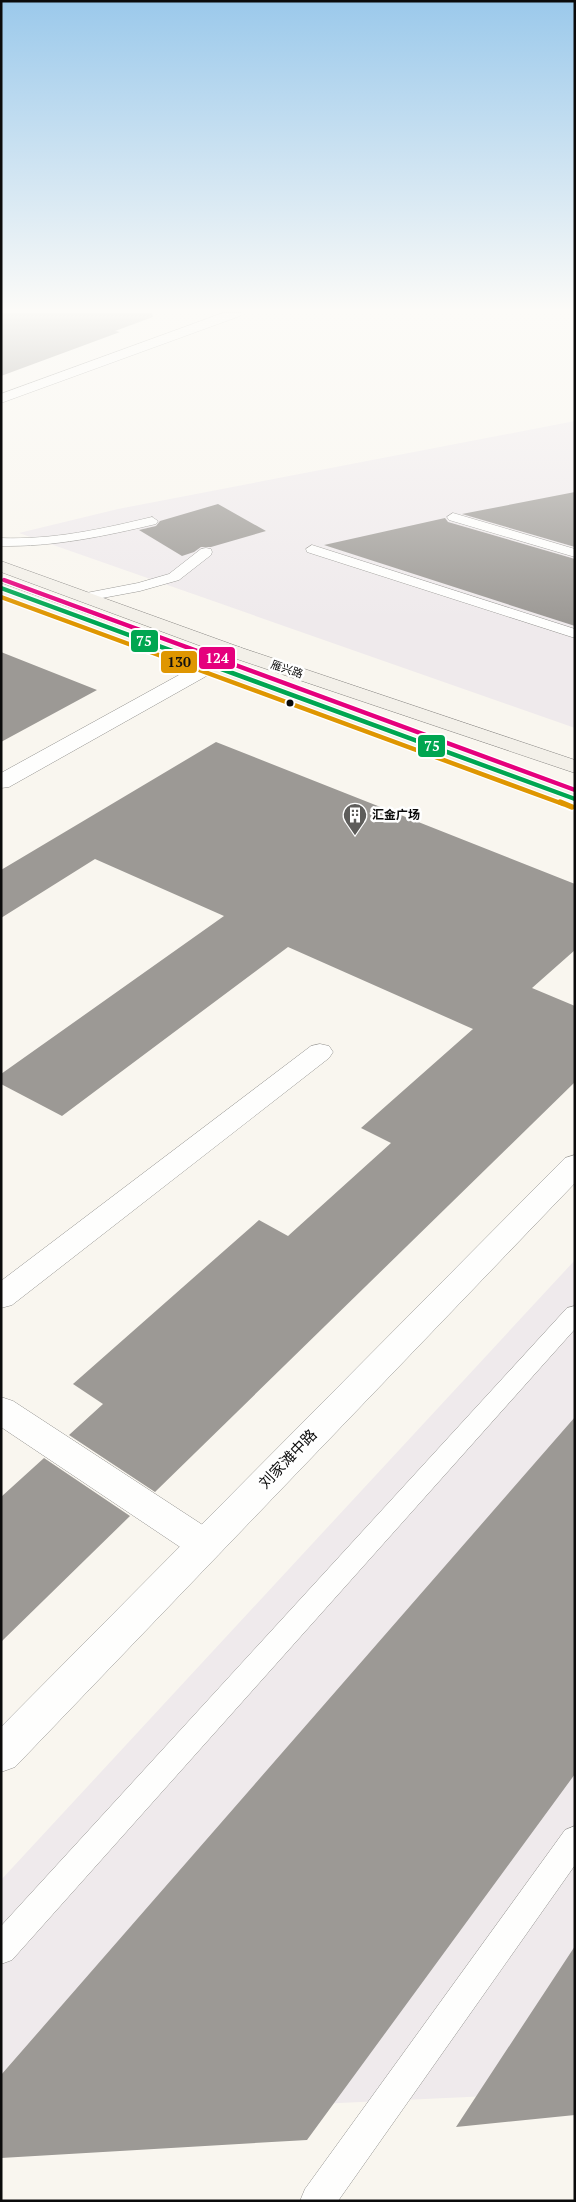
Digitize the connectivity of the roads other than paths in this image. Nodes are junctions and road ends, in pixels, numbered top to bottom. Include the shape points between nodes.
1 (453, 517) dead end
2 (152, 520) dead end
3 (1, 542) edge
4 (312, 549) dead end
5 (206, 552) dead end
6 (575, 553) edge
7 (1, 566) edge
8 (1, 588) edge
9 (86, 597) junction
10 (575, 634) edge
11 (236, 652) junction
12 (211, 665) junction
13 (575, 767) edge
14 (1, 782) edge
15 (575, 799) edge
16 (320, 1052) dead end
17 (575, 1165) edge
18 (1, 1297) edge
19 (575, 1314) edge
20 (1, 1410) edge
21 (205, 1544) junction
22 (1, 1754) edge
23 (575, 1840) edge
24 (1, 1949) edge
25 (317, 2201) edge

1 - 6 lane
2 - 3 lane via 104,532 35,543
4 - 10 lane
5 - 9 lane via 174,577
7 - 9 main road, 雁兴路
8 - 12 main road, 雁兴路
9 - 11 main road, 雁兴路
11 - 12 street
11 - 13 main road, 雁兴路
12 - 14 street
12 - 15 main road, 雁兴路
16 - 18 street
17 - 21 street, 刘家滩中路
19 - 24 lane
20 - 21 street
21 - 22 street, 刘家滩中路
23 - 25 lane

